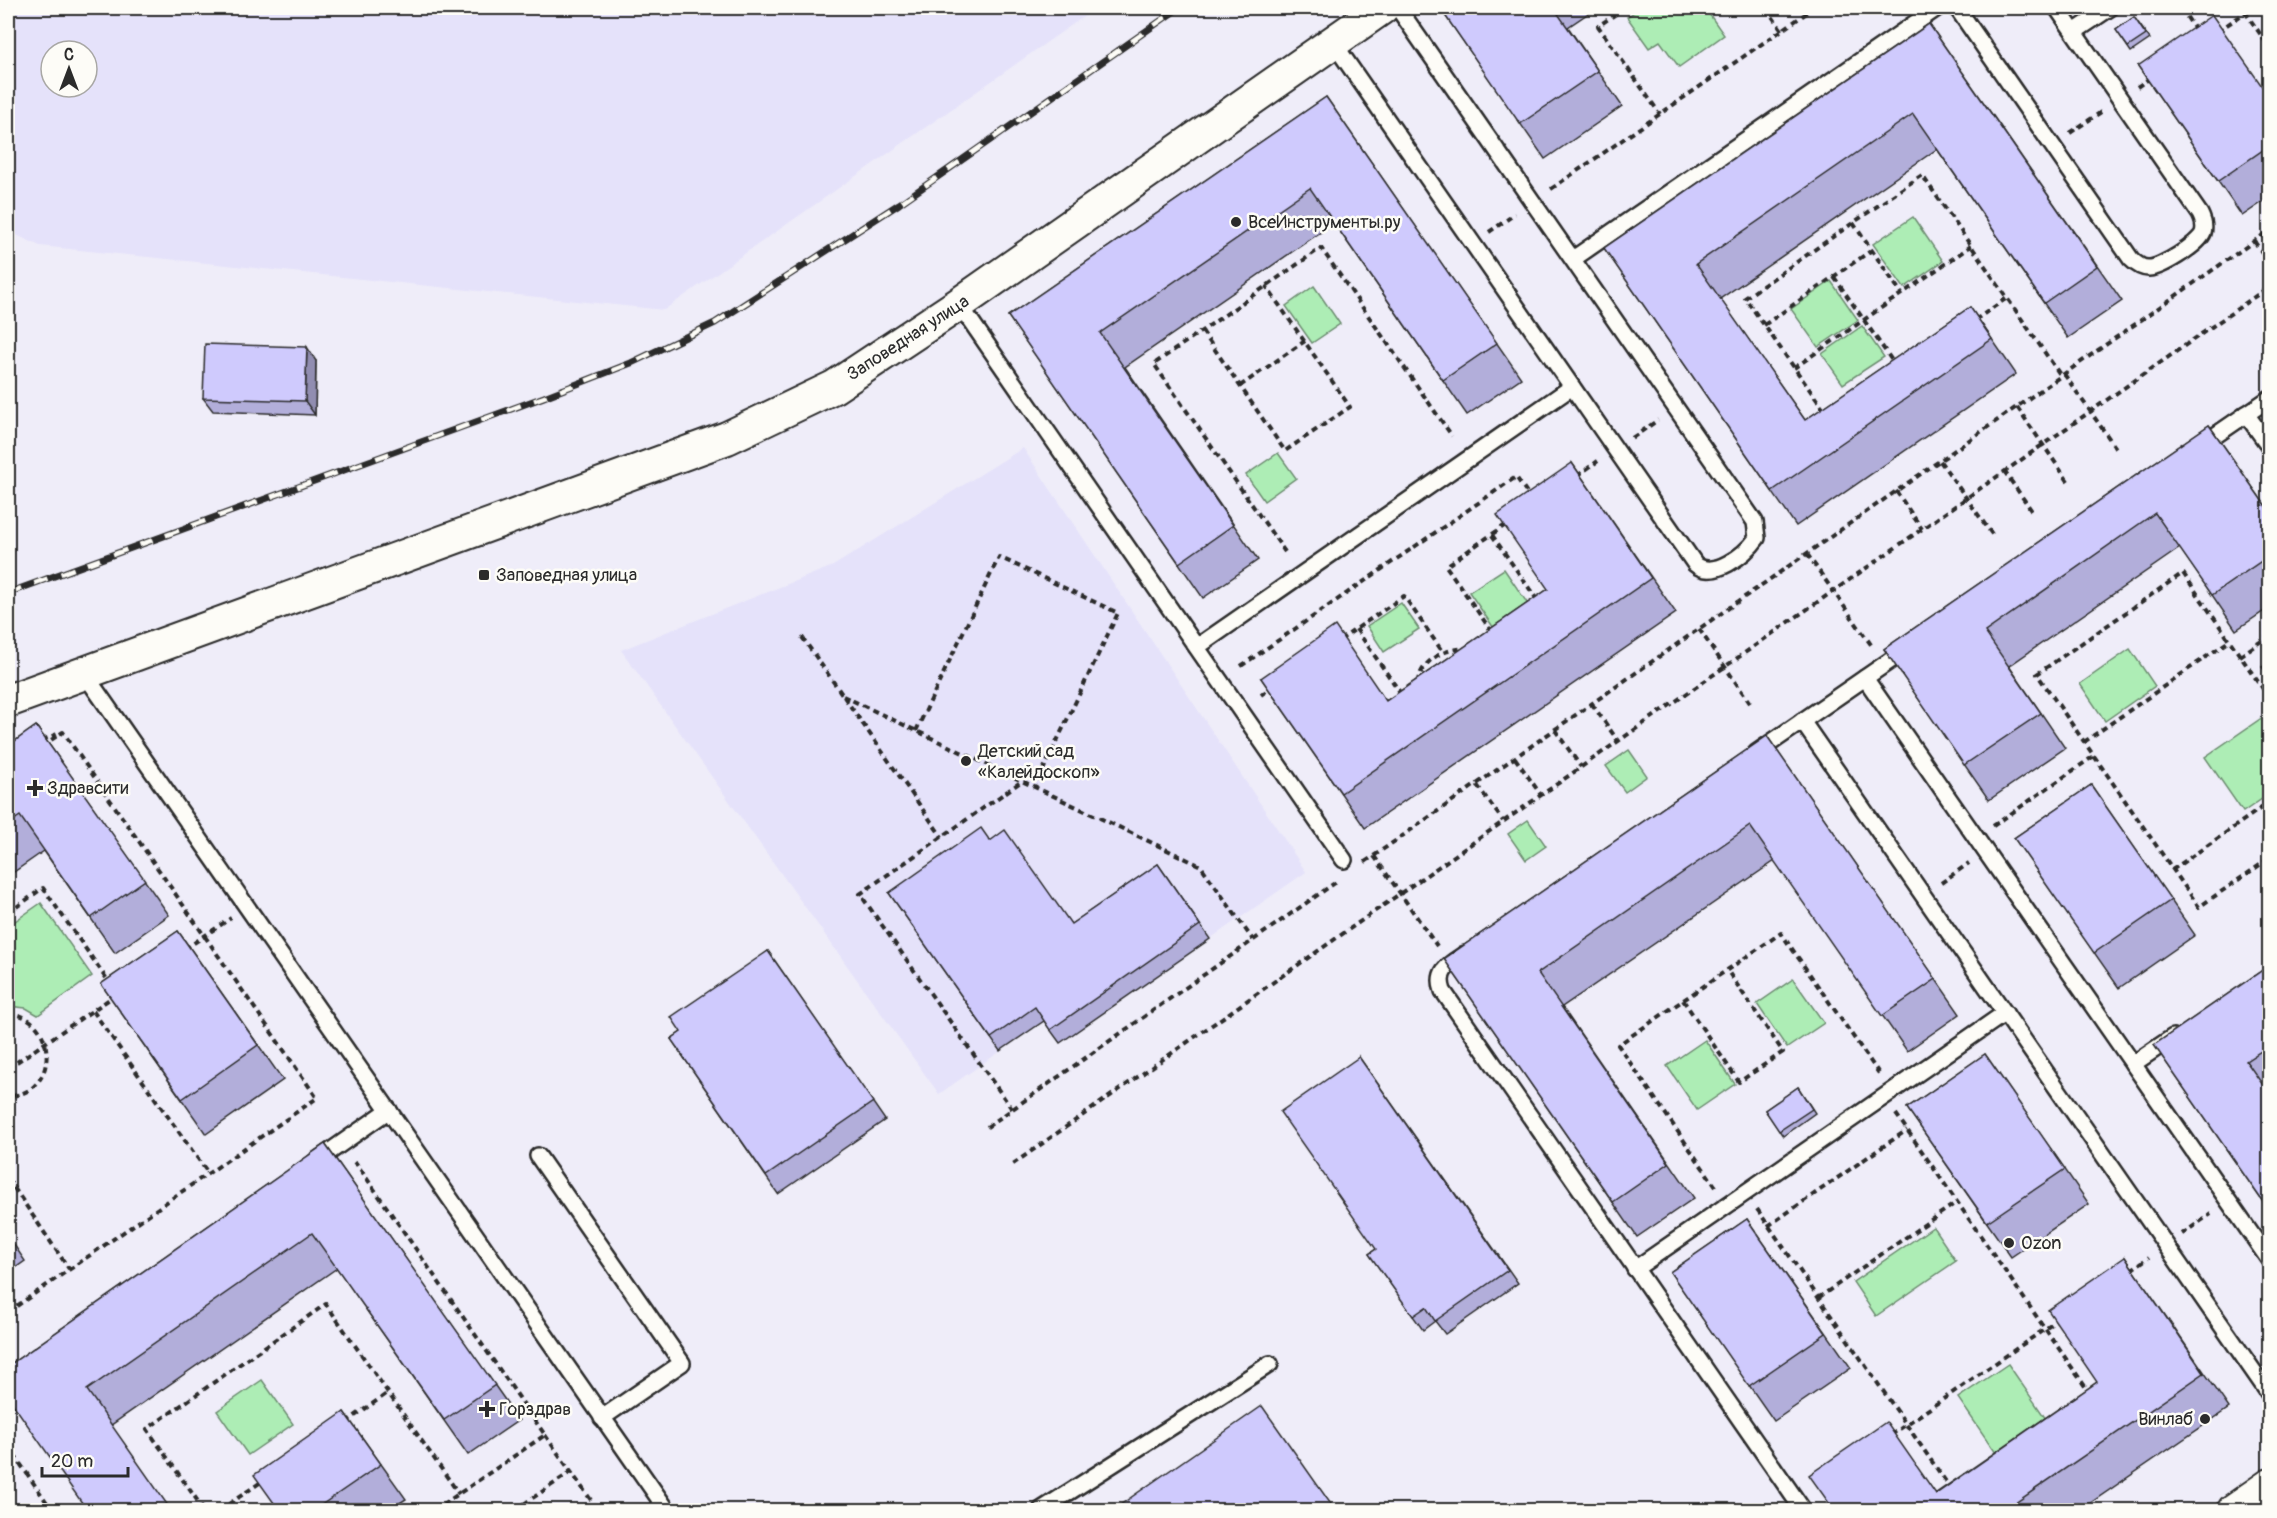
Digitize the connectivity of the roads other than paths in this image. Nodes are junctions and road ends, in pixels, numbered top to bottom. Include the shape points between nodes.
1 (1382, 8) edge
2 (1398, 8) edge
3 (1937, 8) edge
4 (1957, 8) edge
5 (2057, 8) edge
6 (2110, 8) edge
7 (2074, 32) junction
8 (1333, 42) junction
9 (1573, 259) junction
10 (959, 304) junction
11 (1572, 387) junction
12 (2270, 398) edge
13 (2247, 414) junction
14 (2270, 447) edge
15 (2188, 455) edge
16 (1924, 637) edge
17 (1197, 647) junction
18 (84, 673) junction
19 (1865, 678) junction
20 (8, 701) edge
21 (1802, 721) junction
22 (1743, 762) edge
23 (1344, 860) dead end
24 (1479, 944) edge
25 (2005, 1013) junction
26 (2182, 1031) edge
27 (2133, 1064) junction
28 (389, 1110) junction
29 (538, 1156) dead end
30 (301, 1172) edge
31 (2270, 1261) edge
32 (1635, 1269) junction
33 (1270, 1364) dead end
34 (2270, 1395) edge
35 (602, 1418) junction
36 (2270, 1485) edge
37 (667, 1510) edge
38 (1041, 1510) edge
39 (1803, 1510) edge
40 (2234, 1510) edge

1 - 8 street, Заповедная улица
2 - 9 lane
3 - 9 lane
4 - 7 lane via 2132,259 2149,269 2163,265 2196,242 2203,234 2204,224
5 - 7 lane
6 - 7 lane
8 - 10 street, Заповедная улица
8 - 11 lane
9 - 11 lane via 1755,522 1757,538 1735,557 1709,571 1695,564
10 - 17 lane
10 - 18 street, Заповедная улица via 834,387 727,438
11 - 17 lane
12 - 13 lane
13 - 14 lane
13 - 15 lane
16 - 19 lane
17 - 23 lane
18 - 20 street, Заповедная улица
18 - 28 lane
19 - 21 lane
19 - 27 lane
21 - 22 lane
21 - 25 lane
24 - 32 lane via 1442,971 1443,992
25 - 32 lane
25 - 34 lane
26 - 27 lane
27 - 31 lane
28 - 30 lane
28 - 35 lane
29 - 35 lane via 682,1363
32 - 39 lane
33 - 38 lane
35 - 37 lane
36 - 40 street

